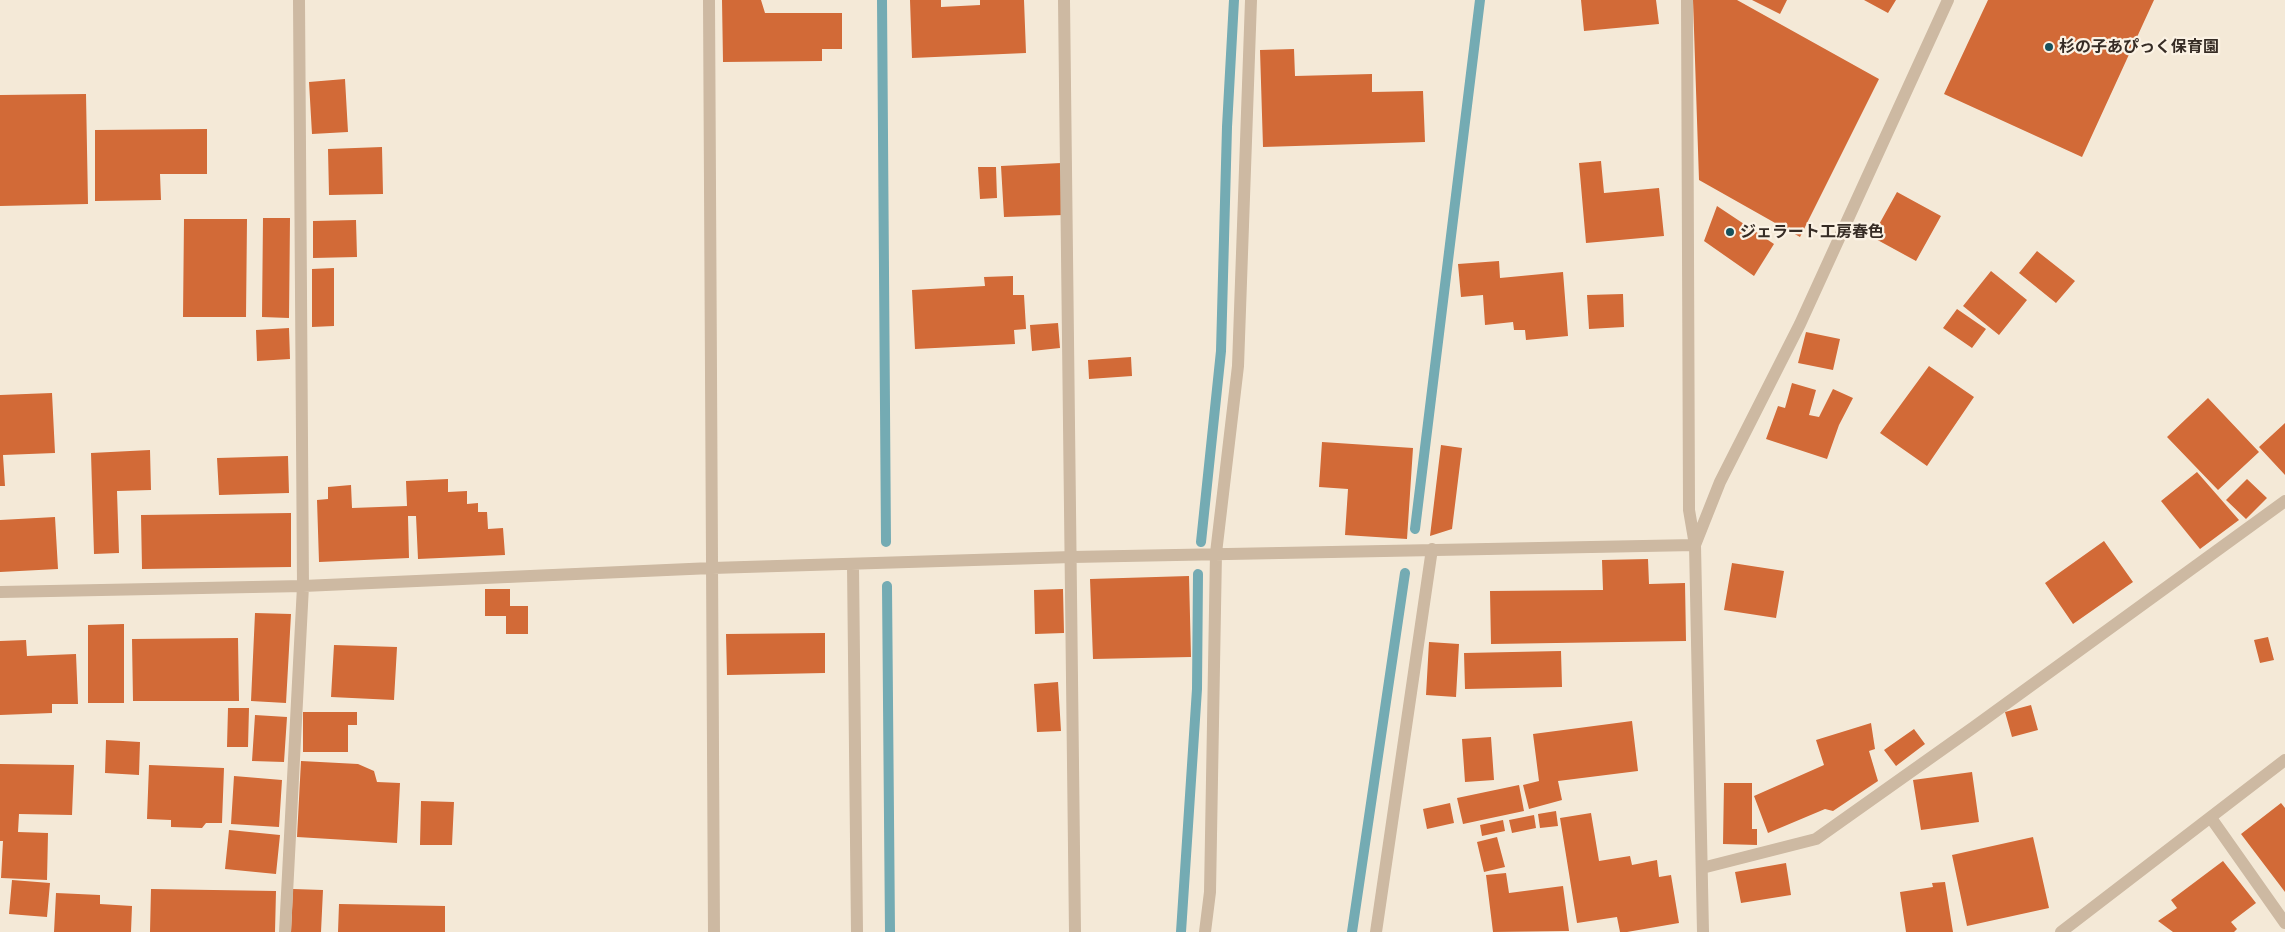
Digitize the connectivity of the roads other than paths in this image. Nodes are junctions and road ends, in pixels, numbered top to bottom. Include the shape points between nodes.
1 (299, 0) edge
2 (709, 0) edge
3 (1064, 0) edge
4 (1251, 0) edge
5 (1687, 0) edge
6 (1948, 0) edge
7 (2285, 501) edge
8 (1696, 545) junction
9 (1432, 549) junction
10 (1216, 553) junction
11 (1072, 557) junction
12 (853, 565) junction
13 (712, 568) junction
14 (304, 586) junction
15 (0, 592) edge
16 (2285, 760) edge
17 (2211, 818) junction
18 (1702, 868) junction
19 (2285, 923) edge
20 (285, 932) edge
21 (714, 932) edge
22 (857, 932) edge
23 (1075, 932) edge
24 (1205, 932) edge
25 (1376, 932) edge
26 (1703, 932) edge
27 (2061, 932) edge

1 - 14 street
2 - 13 street
3 - 11 street
4 - 10 street via 1238,366
5 - 8 street via 1689,510
6 - 8 street via 1800,324 1720,482
7 - 18 street via 1816,839
8 - 9 street
8 - 18 street
9 - 10 street
9 - 25 street
10 - 11 street
10 - 24 street via 1210,892
11 - 12 street
11 - 23 street
12 - 13 street
12 - 22 street
13 - 14 street
13 - 21 street
14 - 15 street
14 - 20 street
16 - 17 street
17 - 19 street
17 - 27 street
18 - 26 street

